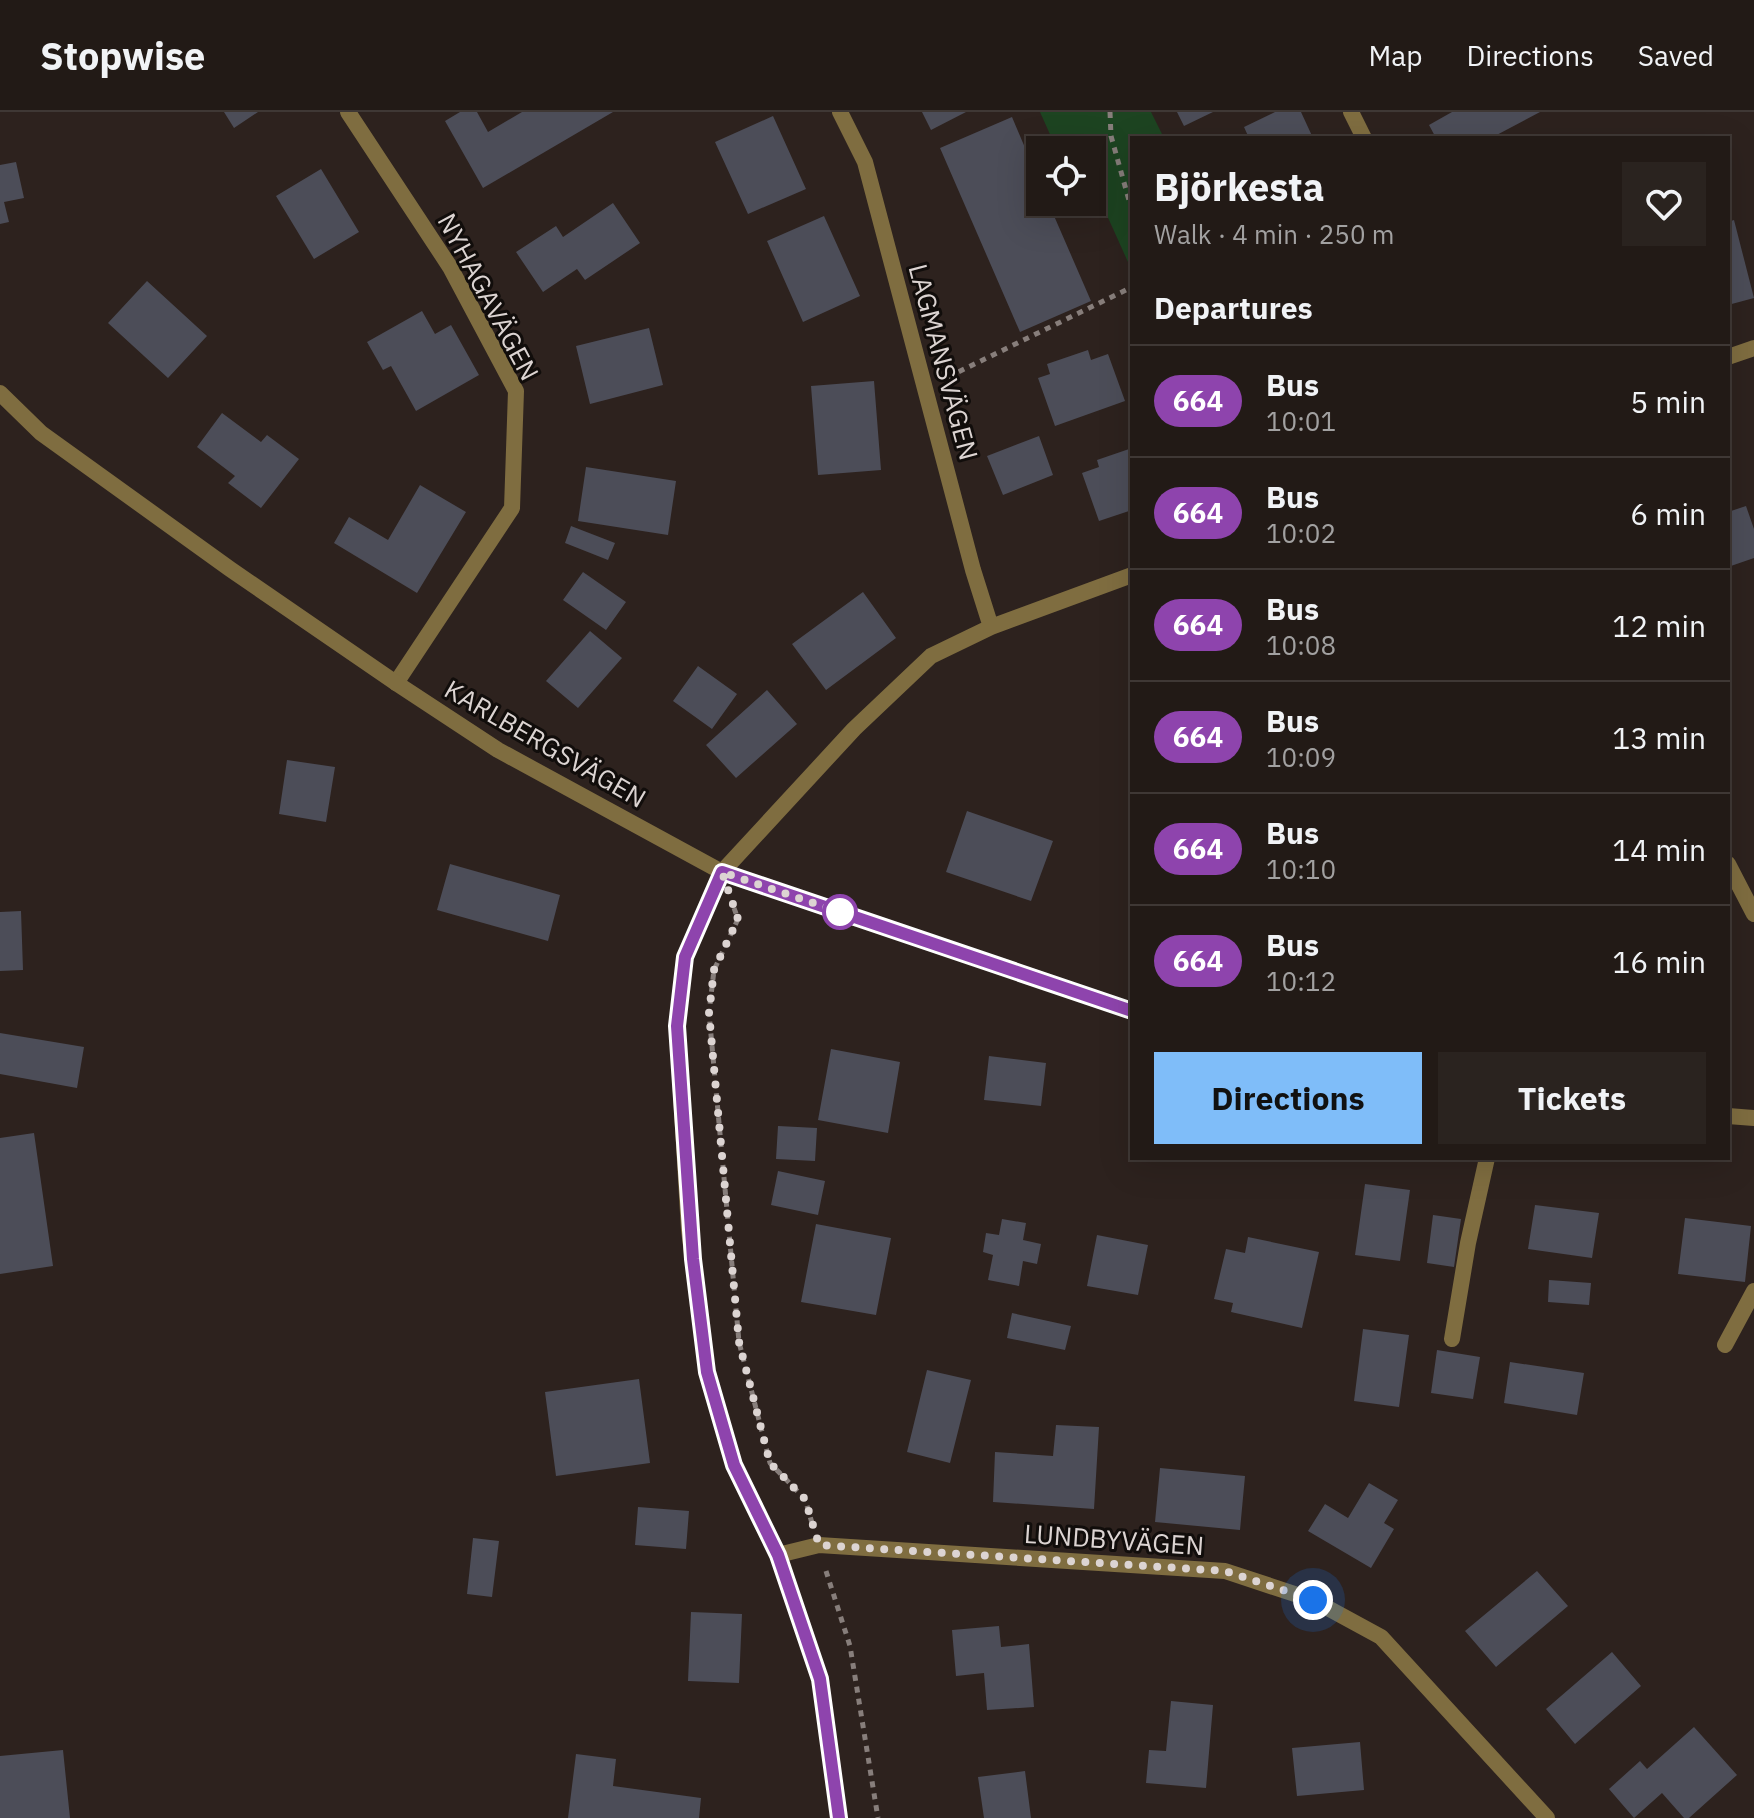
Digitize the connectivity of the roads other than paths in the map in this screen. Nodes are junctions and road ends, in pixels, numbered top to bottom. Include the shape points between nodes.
1 (348, 112) edge
2 (840, 112) edge
3 (1351, 112) edge
4 (1363, 136) edge
5 (1754, 348) edge
6 (1730, 356) edge
7 (0, 393) edge
8 (1130, 576) edge
9 (991, 627) junction
10 (396, 683) junction
11 (1730, 868) edge
12 (722, 872) junction
13 (1754, 914) edge
14 (1130, 1010) edge
15 (1730, 1116) edge
16 (1754, 1118) edge
17 (1487, 1160) edge
18 (1754, 1291) edge
19 (1452, 1339) dead end
20 (1725, 1345) dead end
21 (778, 1555) junction
22 (839, 1818) edge
23 (1547, 1818) edge

1 - 10 street, NYHAGAVÄGEN via 450,267 516,391 512,508
2 - 9 street, LAGMANSVÄGEN via 865,162
3 - 4 street
5 - 6 street
7 - 10 street, KARLBERGSVÄGEN via 54,442
8 - 9 street
9 - 12 street via 931,656 854,729
10 - 12 street, KARLBERGSVÄGEN via 498,750
11 - 13 street
12 - 14 street, KARLBERGSVÄGEN
12 - 21 street via 685,957 677,1026 689,1230 707,1372 734,1465
15 - 16 street
17 - 19 street
18 - 20 street
21 - 22 street via 820,1679
21 - 23 street, LUNDBYVÄGEN via 819,1545 1225,1571 1313,1600 1381,1637

